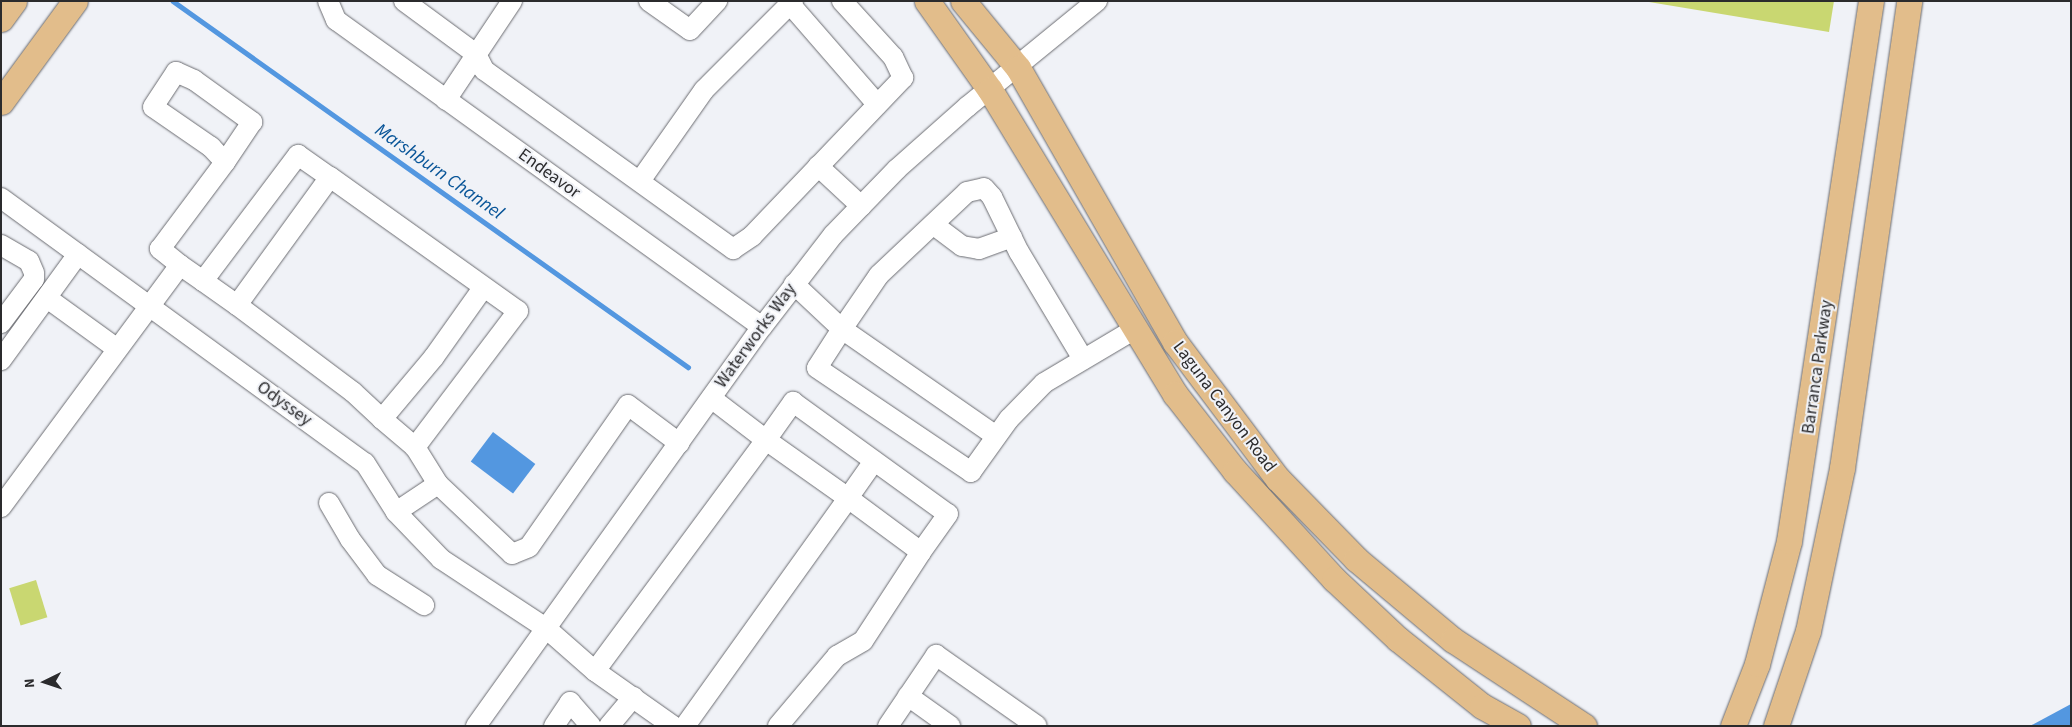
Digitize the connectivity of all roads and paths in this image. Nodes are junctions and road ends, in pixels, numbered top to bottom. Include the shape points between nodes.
1 (14, 1) edge
2 (75, 1) edge
3 (328, 1) edge
4 (404, 1) edge
5 (512, 1) edge
6 (717, 1) edge
7 (842, 1) edge
8 (927, 1) edge
9 (963, 1) edge
10 (1097, 1) edge
11 (1871, 1) edge
12 (1909, 1) edge
13 (655, 3) edge
14 (792, 3) edge
15 (1, 19) edge
16 (476, 54) junction
17 (1018, 68) junction
18 (990, 90) junction
19 (446, 100) junction
20 (1, 102) edge
21 (877, 104) junction
22 (225, 162) junction
23 (818, 166) junction
24 (330, 177) junction
25 (640, 182) junction
26 (1, 198) edge
27 (861, 206) junction
28 (934, 225) junction
29 (1012, 237) junction
30 (1, 244) edge
31 (78, 254) junction
32 (180, 265) junction
33 (203, 281) junction
34 (794, 284) junction
35 (483, 288) junction
36 (47, 298) junction
37 (148, 304) junction
38 (237, 305) junction
39 (1, 322) edge
40 (762, 327) junction
41 (1135, 328) junction
42 (842, 329) junction
43 (116, 348) junction
44 (1, 360) edge
45 (1083, 360) junction
46 (711, 398) junction
47 (382, 419) junction
48 (996, 436) junction
49 (766, 440) junction
50 (679, 443) junction
51 (415, 447) junction
52 (874, 461) junction
53 (438, 484) junction
54 (848, 498) junction
55 (329, 503) dead end
56 (1, 507) edge
57 (396, 512) junction
58 (921, 552) junction
59 (424, 605) dead end
60 (547, 628) junction
61 (595, 671) junction
62 (908, 696) junction
63 (633, 697) junction
64 (476, 726) edge
65 (554, 726) edge
66 (591, 726) edge
67 (609, 726) edge
68 (673, 726) edge
69 (685, 726) edge
70 (778, 726) edge
71 (888, 726) edge
72 (950, 726) edge
73 (1038, 726) edge
74 (1518, 726) edge
75 (1584, 726) edge
76 (1733, 726) edge
77 (1776, 726) edge

1 - 15 main road
2 - 20 main road
3 - 19 street, Endeavor via 336,20
4 - 16 street
5 - 16 street
6 - 13 street via 690,30
7 - 21 street via 893,56 903,78
8 - 18 main road, Laguna Canyon Road
9 - 17 main road, Laguna Canyon Road
10 - 17 street, Waterworks Way
11 - 76 main road, Barranca Parkway via 1789,542 1757,664
12 - 77 main road via 1842,468 1808,631
14 - 21 street
14 - 25 street via 704,90
16 - 19 street
16 - 25 street via 484,70
17 - 18 street, Waterworks Way
17 - 75 main road, Laguna Canyon Road via 1175,342 1278,479 1356,559 1453,640
18 - 27 street, Waterworks Way via 897,169
18 - 41 main road, Laguna Canyon Road
19 - 40 street, Endeavor
21 - 23 street
22 - 22 street via 211,147 153,107 176,72 194,80 252,122
22 - 32 street via 160,249
23 - 25 street via 752,236 733,248
23 - 27 street
24 - 33 street via 298,155
24 - 35 street
24 - 38 street
26 - 31 street, Odyssey
27 - 34 street, Waterworks Way
28 - 29 street via 962,246 979,249
28 - 29 street via 967,192 979,187 992,197
28 - 42 street via 879,275
29 - 45 street
30 - 39 street via 29,261 34,280
31 - 36 street
31 - 37 street, Odyssey
32 - 33 street
32 - 37 street
33 - 38 street
34 - 40 street, Waterworks Way
34 - 42 street
35 - 47 street via 434,356
35 - 51 street via 518,311
36 - 43 street
36 - 44 street
37 - 43 street
37 - 57 street, Odyssey via 365,463
38 - 47 street via 353,392
40 - 46 street, Waterworks Way
41 - 45 street
41 - 74 main road, Laguna Canyon Road via 1175,394 1234,471 1334,579 1398,639 1482,706
42 - 48 street
42 - 48 street via 817,368 971,472
43 - 56 street
45 - 48 street via 1044,384
46 - 49 street
46 - 50 street, Waterworks Way
47 - 51 street
49 - 52 street via 793,402
49 - 54 street
49 - 61 street
50 - 53 street via 628,405 529,547 512,554
50 - 60 street, Waterworks Way
51 - 53 street
52 - 54 street
52 - 58 street via 948,514
53 - 57 street
54 - 58 street
54 - 69 street
55 - 59 street via 377,575
57 - 60 street, Odyssey via 441,559
58 - 70 street via 863,641 837,656
60 - 61 street, Odyssey
60 - 64 street, Waterworks Way
61 - 63 street, Odyssey
62 - 71 street
62 - 72 street
62 - 73 street via 936,655
63 - 67 street
63 - 68 street, Odyssey
65 - 66 street via 570,702

